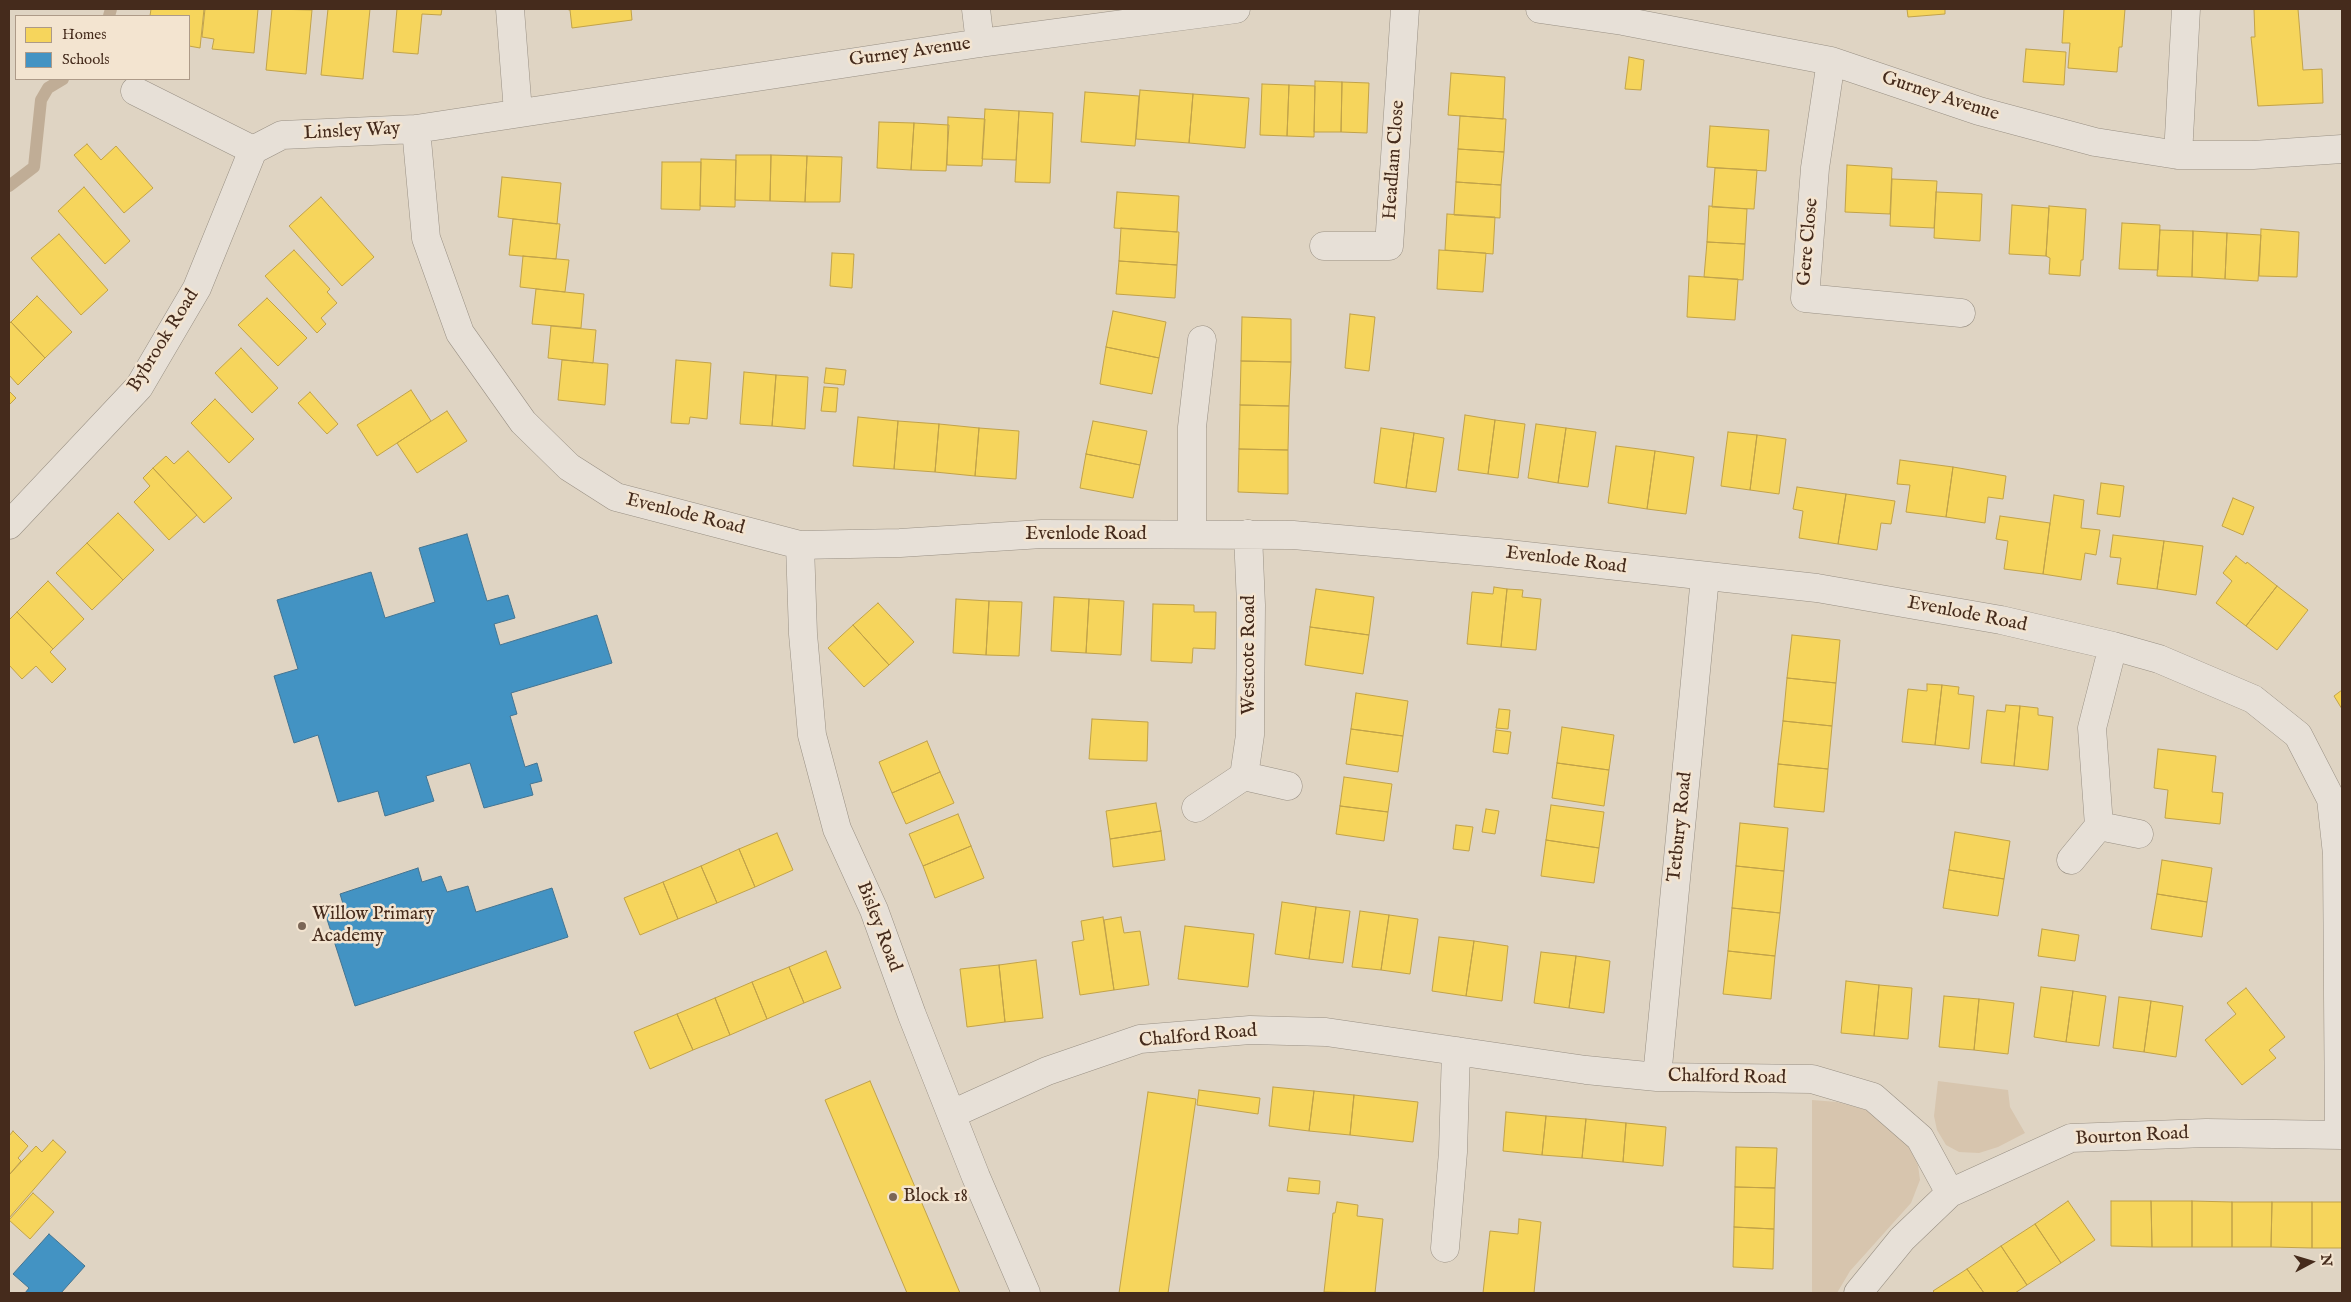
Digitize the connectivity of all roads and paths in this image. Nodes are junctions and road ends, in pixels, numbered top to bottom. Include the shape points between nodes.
1 (510, 9) edge
2 (976, 9) edge
3 (1236, 9) edge
4 (1405, 9) edge
5 (1540, 9) edge
6 (2186, 9) edge
7 (980, 43) junction
8 (1831, 61) junction
9 (135, 90) dead end
10 (585, 101) joint
11 (518, 112) junction
12 (416, 129) junction
13 (2342, 148) edge
14 (253, 150) junction
15 (2178, 155) junction
16 (1324, 246) dead end
17 (1961, 313) dead end
18 (1208, 350) dead end
19 (9, 525) edge
20 (1200, 534) junction
21 (1248, 534) junction
22 (800, 545) junction
23 (1704, 577) junction
24 (2113, 646) junction
25 (1244, 776) junction
26 (1288, 786) dead end
27 (1196, 808) dead end
28 (2099, 826) junction
29 (2139, 834) dead end
30 (2072, 860) dead end
31 (1456, 1051) junction
32 (1657, 1077) junction
33 (952, 1114) junction
34 (2340, 1135) edge
35 (1950, 1193) junction
36 (1444, 1248) dead end
37 (1026, 1293) edge
38 (1858, 1293) edge

1 - 11 street
2 - 7 street
3 - 7 street, Gurney Avenue
4 - 16 street, Headlam Close via 1389,246
5 - 8 street, Gurney Avenue via 1623,21
6 - 15 street
7 - 10 street, Gurney Avenue
8 - 15 street, Gurney Avenue via 1988,114 2095,142
8 - 17 street, Gere Close via 1815,168 1805,298
9 - 14 street
10 - 11 street, Linsley Way
11 - 12 street, Linsley Way
12 - 14 street, Linsley Way via 282,135
12 - 22 street, Evenlode Road via 426,238 460,333 523,422 569,467 616,497
13 - 15 street, Gurney Avenue via 2253,155
14 - 19 street, Bybrook Road via 197,288 139,387
18 - 20 street
20 - 21 street, Evenlode Road
20 - 22 street, Evenlode Road via 1042,534 900,543
21 - 23 street, Evenlode Road via 1499,553
21 - 25 street, Westcote Road via 1250,735
22 - 33 street, Bisley Road via 811,726 837,829 874,910
23 - 24 street, Evenlode Road via 1817,588 2001,620
23 - 32 street, Tetbury Road
24 - 28 street via 2092,728
24 - 34 street, Evenlode Road via 2159,659 2253,700 2298,735 2331,799 2337,854
25 - 26 street
25 - 27 street
28 - 29 street
28 - 30 street
31 - 32 street, Chalford Road
31 - 33 street, Chalford Road via 1326,1032 1250,1030 1140,1040 1047,1071
31 - 36 street via 1453,1152
32 - 35 street, Chalford Road via 1812,1080 1873,1097 1920,1138
33 - 37 street, Bisley Road
34 - 35 street, Bourton Road via 2206,1132 2071,1138
35 - 38 street, Bourton Road via 1902,1239

